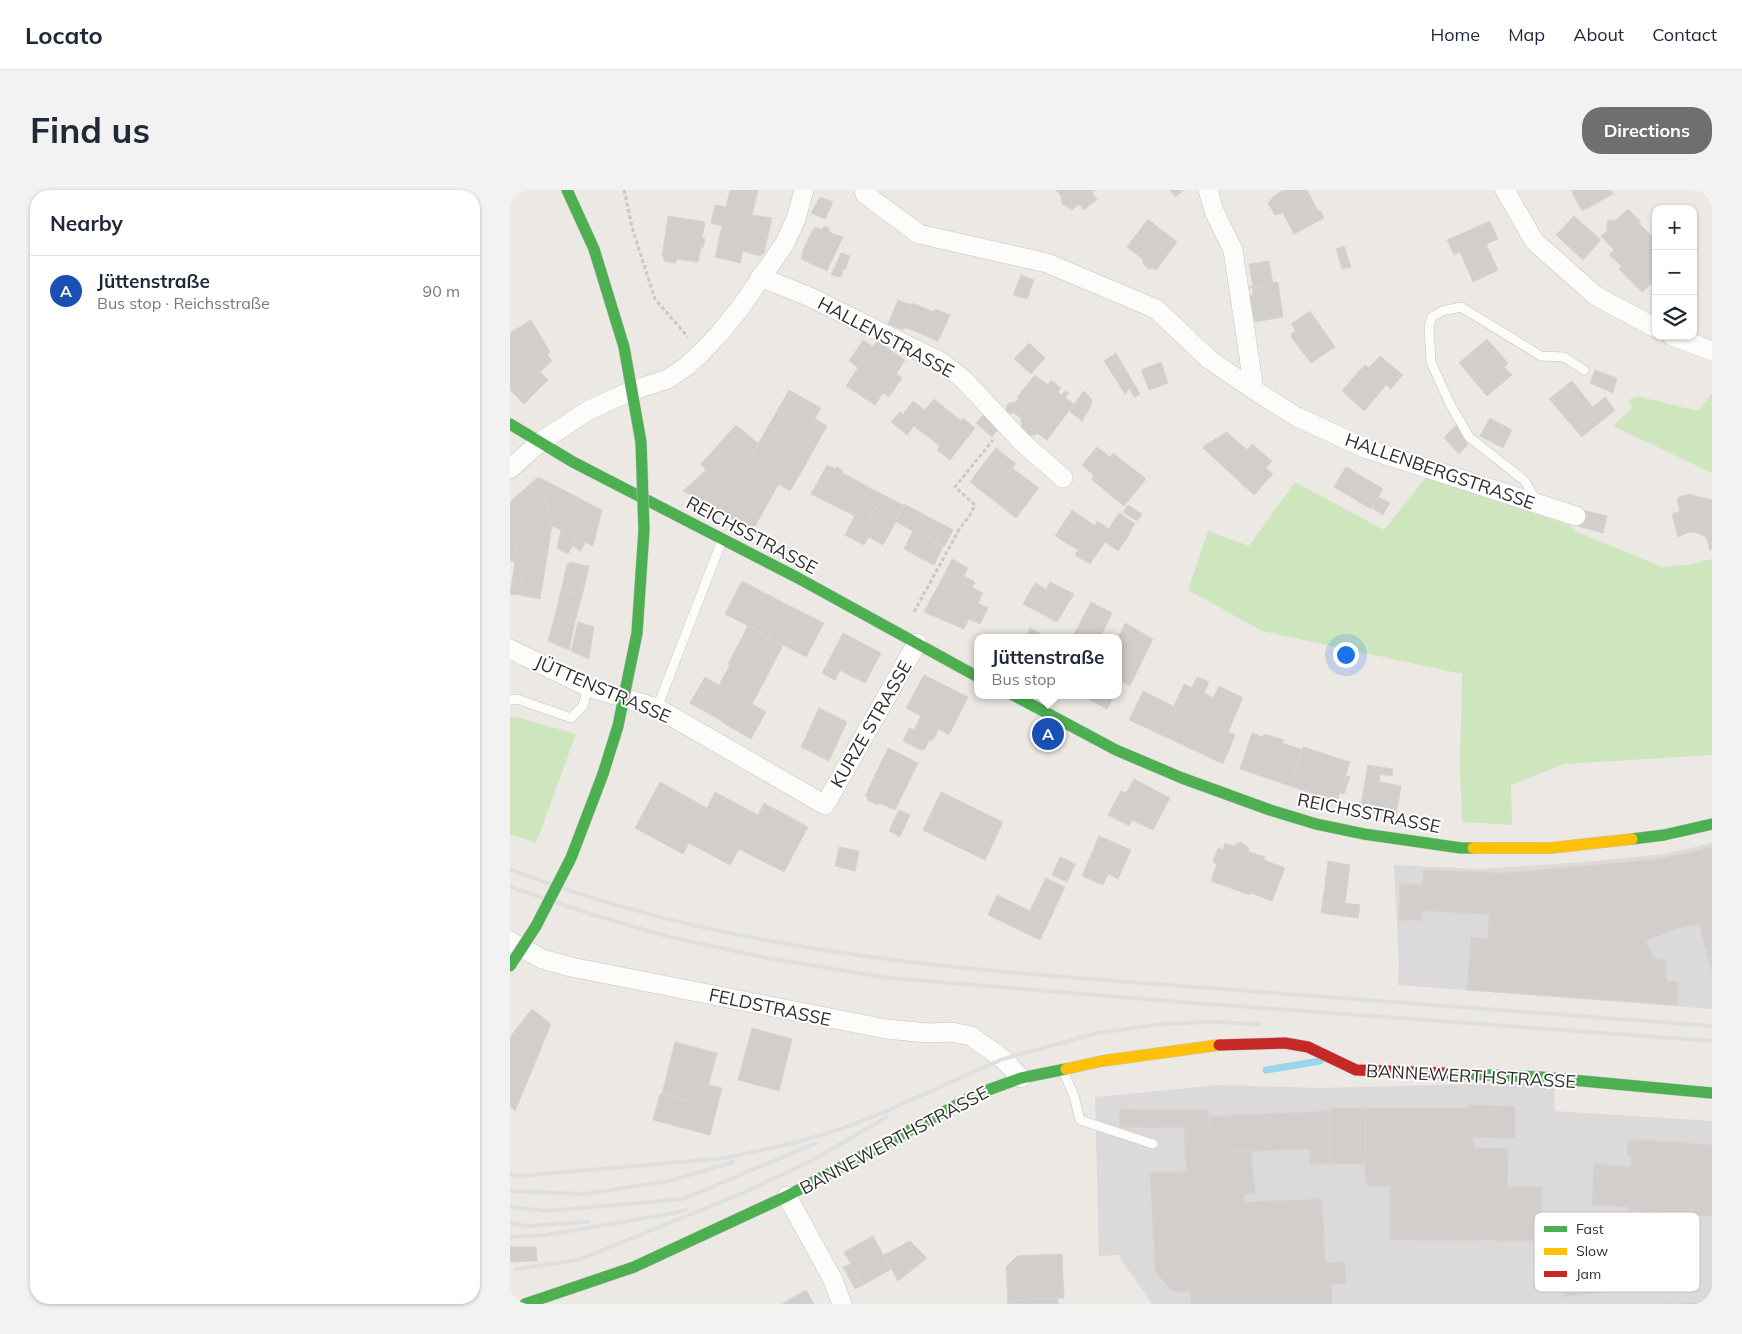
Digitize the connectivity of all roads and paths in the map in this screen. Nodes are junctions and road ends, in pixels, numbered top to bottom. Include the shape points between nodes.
1 (567, 190) edge
2 (624, 190) edge
3 (804, 190) edge
4 (864, 190) edge
5 (1208, 190) edge
6 (1505, 190) edge
7 (760, 278) junction
8 (1652, 326) edge
9 (1683, 340) edge
10 (1712, 351) edge
11 (701, 352) junction
12 (1584, 370) dead end
13 (1254, 390) junction
14 (510, 424) edge
15 (1006, 424) junction
16 (540, 442) junction
17 (510, 469) edge
18 (1063, 478) dead end
19 (1538, 505) junction
20 (1576, 516) dead end
21 (723, 539) junction
22 (909, 639) junction
23 (510, 648) edge
24 (974, 675) edge
25 (588, 686) junction
26 (1020, 699) edge
27 (510, 700) edge
28 (657, 708) junction
29 (825, 805) joint
30 (1712, 824) edge
31 (510, 941) edge
32 (510, 966) edge
33 (1063, 1070) junction
34 (1021, 1078) junction
35 (1712, 1093) edge
36 (1153, 1144) dead end
37 (787, 1196) junction
38 (524, 1304) edge
39 (842, 1304) edge

1 - 32 main road, bridge via 594,249 624,346 641,442 644,530 637,633 618,726 575,849 536,926
2 - 11 path via 655,299
3 - 7 street via 785,243
4 - 13 street, HALLENBERGSTRASSE via 919,234 1047,263 1156,309 1210,360
5 - 13 street via 1214,211 1233,250
6 - 8 street via 1534,241 1596,296
7 - 11 street via 741,308
7 - 15 street, HALLENSTRASSE via 810,297 941,362 963,379
9 - 10 street
11 - 16 street via 668,378 588,410
12 - 19 lane via 1564,357 1541,356 1461,307 1432,317 1429,326 1431,362 1449,402 1469,437 1525,480
13 - 19 street, HALLENBERGSTRASSE via 1297,416 1367,449
14 - 16 main road, REICHSSTRASSE
15 - 18 street, HALLENSTRASSE via 1022,443
15 - 22 path via 955,487 975,505 948,549
16 - 17 street
16 - 21 main road, REICHSSTRASSE
19 - 20 street, HALLENBERGSTRASSE
21 - 22 main road, REICHSSTRASSE
21 - 28 lane
22 - 24 main road, REICHSSTRASSE
22 - 29 street, KURZE STRASSE
23 - 25 street, JÜTTENSTRASSE
25 - 27 lane via 583,706 571,718 518,699
25 - 28 street, JÜTTENSTRASSE
26 - 30 main road, REICHSSTRASSE via 1116,750 1182,778 1270,810 1364,834 1461,848 1550,848 1664,835
28 - 29 street, JÜTTENSTRASSE
31 - 34 street, FELDSTRASSE via 542,959 571,967 843,1022 928,1034 952,1032 971,1036 1004,1059
33 - 34 main road, BANNEWERTHSTRASSE
33 - 35 main road, BANNEWERTHSTRASSE via 1102,1061 1219,1045 1285,1043 1308,1047 1356,1070 1373,1072 1540,1077
33 - 36 lane via 1080,1120
34 - 37 main road, BANNEWERTHSTRASSE via 977,1094
37 - 38 main road, BANNEWERTHSTRASSE via 634,1267
37 - 39 street, BANNEWERTHSTRASSE via 832,1278

